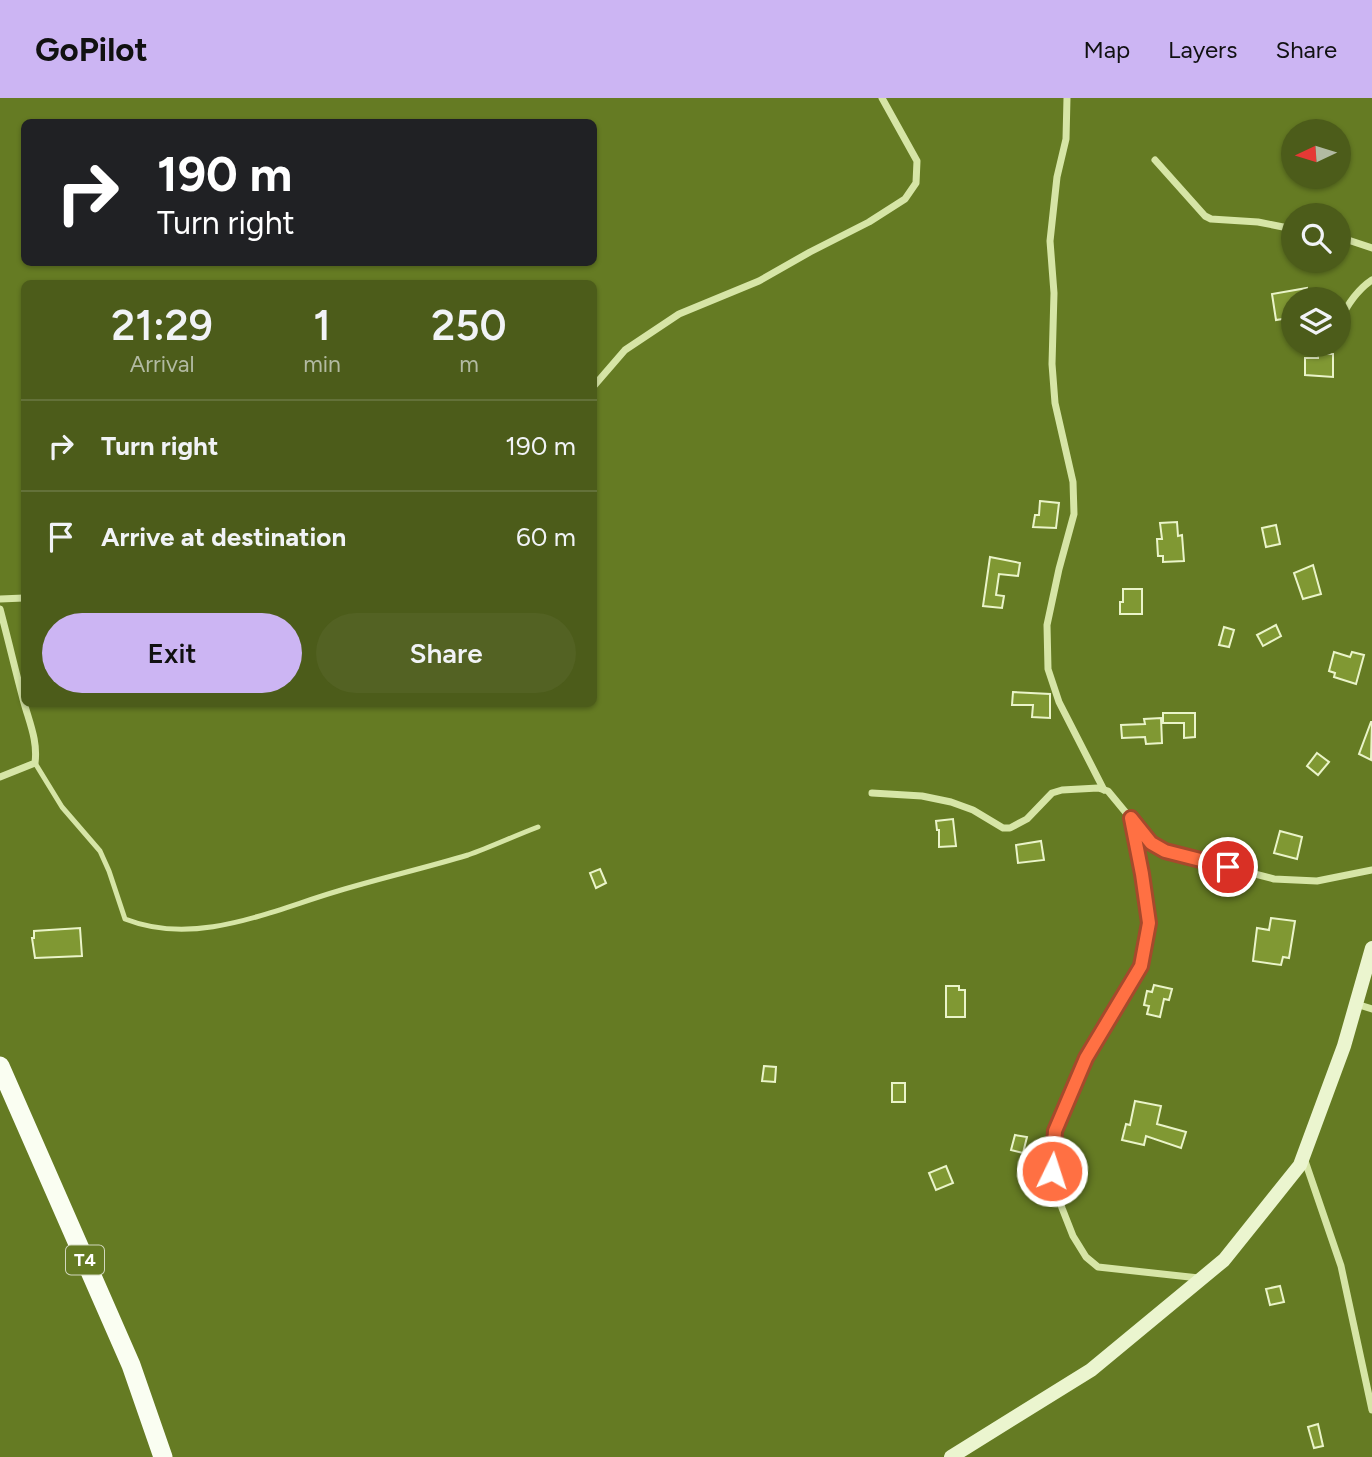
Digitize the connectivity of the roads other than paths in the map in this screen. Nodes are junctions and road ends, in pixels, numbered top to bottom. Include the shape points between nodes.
1 (882, 98) edge
2 (1067, 98) edge
3 (1155, 160) dead end
4 (1281, 227) edge
5 (1351, 241) edge
6 (1372, 248) edge
7 (1372, 280) edge
8 (1351, 301) edge
9 (597, 382) edge
10 (21, 598) edge
11 (0, 599) edge
12 (0, 608) edge
13 (21, 690) edge
14 (26, 707) edge
15 (35, 763) junction
16 (0, 777) edge
17 (1104, 790) junction
18 (872, 793) dead end
19 (1131, 818) junction
20 (538, 827) dead end
21 (1372, 870) edge
22 (1372, 948) edge
23 (1356, 1004) junction
24 (1372, 1009) edge
25 (0, 1066) edge
26 (1304, 1156) junction
27 (1202, 1279) junction
28 (1372, 1410) edge
29 (163, 1457) edge
30 (951, 1457) edge

1 - 9 street via 917,161 916,183 905,199 759,281 679,314 625,350
2 - 17 street via 1066,139 1056,177 1050,242 1052,364 1055,403 1073,482 1074,514 1047,625 1048,669 1059,702
3 - 4 street via 1205,216
5 - 6 street
7 - 8 street
10 - 11 street
12 - 13 street
14 - 15 street via 35,737
15 - 16 street
15 - 20 lane via 62,807 100,851 125,919 172,930 250,920 471,854
17 - 18 street via 1052,793 1027,819 1010,828 951,802
17 - 19 street
19 - 21 street via 1151,843 1165,851 1274,879 1317,881
19 - 27 street via 1149,923 1141,966 1081,1070 1055,1131 1052,1171 1073,1236 1098,1267
22 - 23 main road
23 - 24 street
23 - 26 main road
25 - 29 highway, T4 via 131,1365
26 - 27 main road via 1224,1260
26 - 28 street via 1341,1266
27 - 30 main road via 1091,1370

